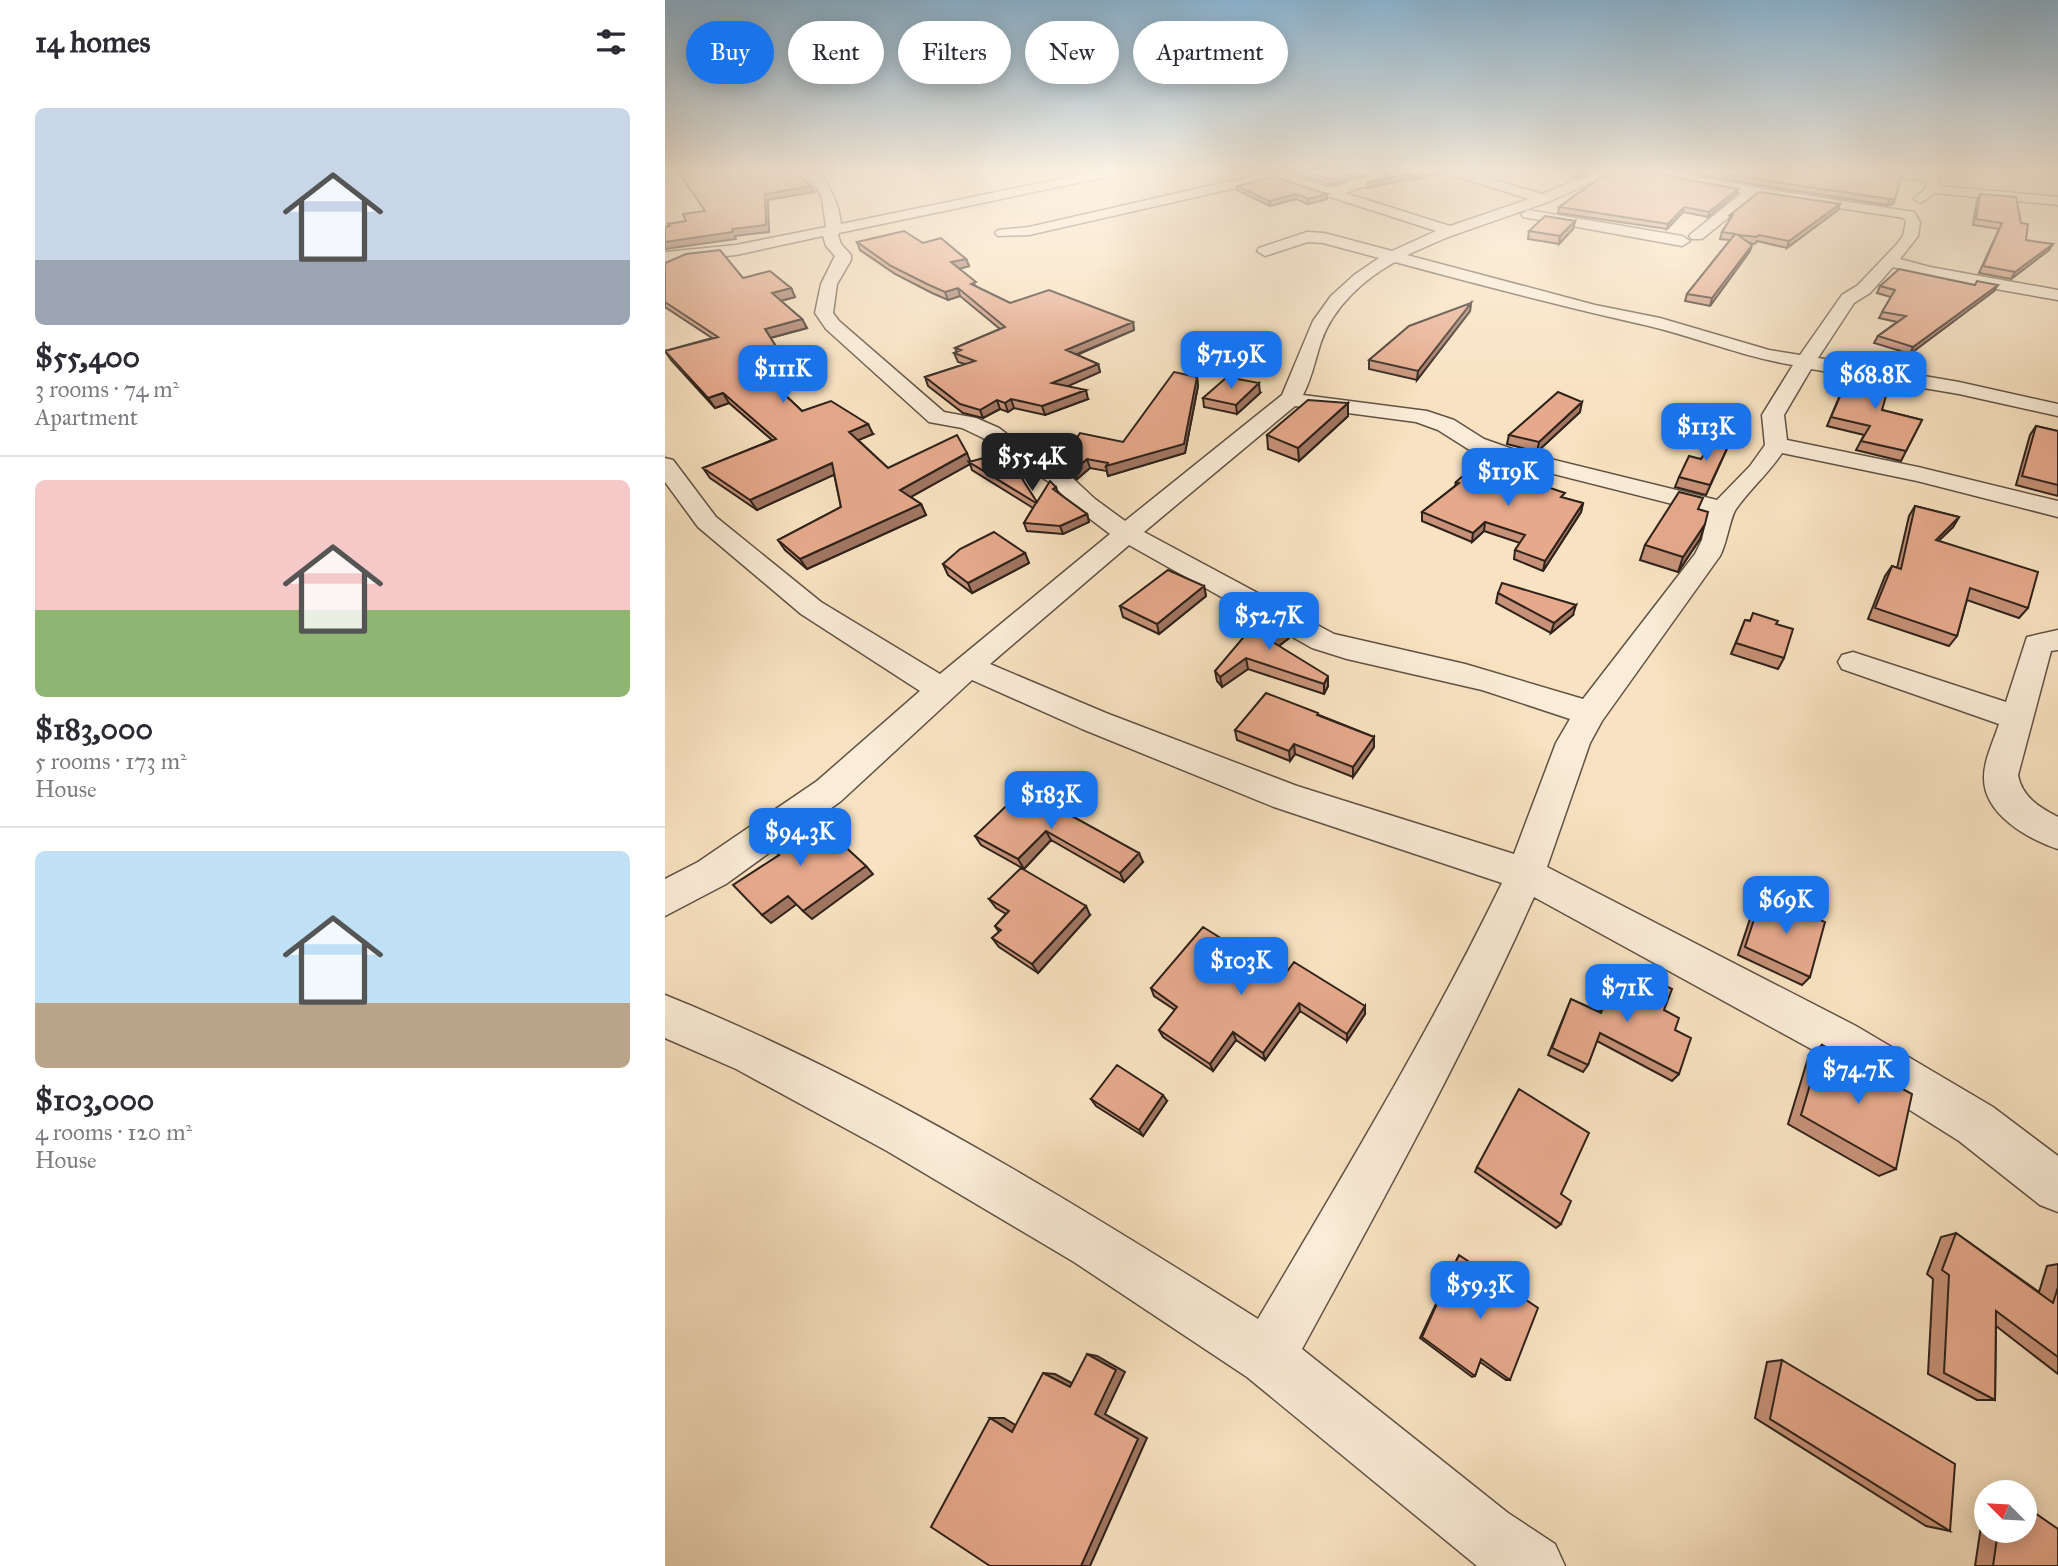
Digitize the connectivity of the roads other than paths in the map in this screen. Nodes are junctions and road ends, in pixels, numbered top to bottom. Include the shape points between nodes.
1 (765, 244) edge
2 (834, 244) edge
3 (1286, 244) edge
4 (1344, 244) edge
5 (1424, 244) edge
6 (1904, 244) edge
7 (1265, 251) dead end
8 (665, 257) edge
9 (1391, 257) junction
10 (1890, 261) junction
11 (2058, 295) edge
12 (1806, 362) junction
13 (1290, 399) junction
14 (2058, 410) edge
15 (1776, 445) junction
16 (665, 465) edge
17 (1722, 509) junction
18 (2058, 509) edge
19 (1127, 534) junction
20 (2058, 640) edge
21 (1853, 662) dead end
22 (955, 678) junction
23 (1590, 714) junction
24 (2017, 718) junction
25 (2058, 834) edge
26 (1525, 874) junction
27 (665, 899) edge
28 (665, 1016) edge
29 (2058, 1187) edge
30 (1267, 1357) junction
31 (1533, 1566) edge

1 - 8 street
2 - 19 street via 843,255 826,296 824,313 832,325 937,417 991,433 1059,478
3 - 7 street
4 - 9 street
5 - 9 street
6 - 10 street
9 - 12 street
9 - 13 street via 1338,300 1319,326 1300,384
10 - 11 street
10 - 12 street via 1848,299
12 - 14 street
12 - 15 street via 1773,415
13 - 17 street via 1419,416 1510,456
13 - 19 street
15 - 17 street
15 - 18 street
16 - 22 street via 707,522 811,608
17 - 23 street via 1707,556
19 - 22 street
19 - 23 street via 1333,645 1531,693
20 - 24 street via 2038,644
21 - 24 street
22 - 26 street via 1094,721 1263,788
22 - 27 street via 828,791 712,873
23 - 26 street via 1573,743
24 - 25 street via 2001,775 2003,792 2025,814
26 - 29 street via 1840,1041 1976,1124
26 - 30 street via 1401,1121
28 - 30 street via 752,1053 904,1134 1092,1244
30 - 31 street via 1486,1535

